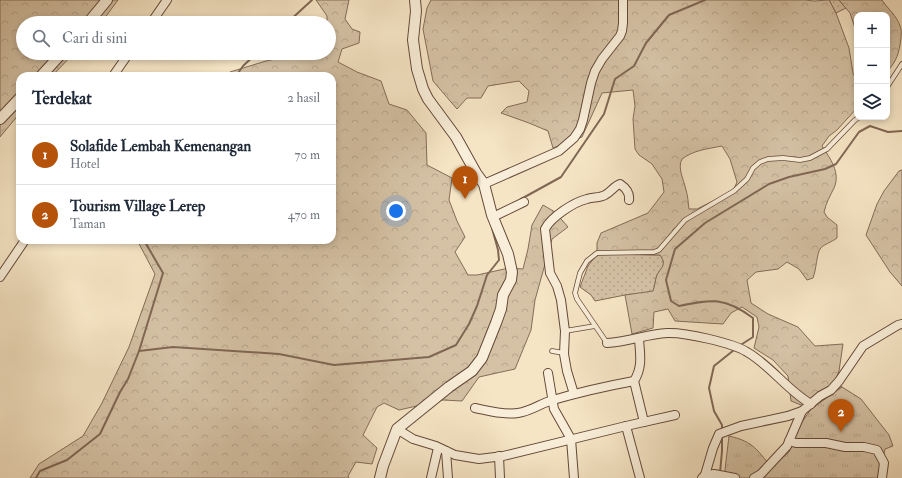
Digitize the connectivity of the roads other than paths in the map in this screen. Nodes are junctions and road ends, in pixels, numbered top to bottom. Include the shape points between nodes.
1 (107, 0) edge
2 (167, 0) edge
3 (415, 0) edge
4 (623, 0) edge
5 (94, 16) edge
6 (156, 16) edge
7 (56, 60) edge
8 (124, 60) edge
9 (902, 64) edge
10 (45, 72) edge
11 (116, 72) edge
12 (889, 84) edge
13 (16, 102) edge
14 (0, 119) edge
15 (855, 120) edge
16 (484, 184) junction
17 (629, 200) dead end
18 (524, 202) dead end
19 (492, 214) junction
20 (22, 244) edge
21 (0, 277) edge
22 (902, 324) edge
23 (595, 326) junction
24 (565, 330) junction
25 (639, 339) junction
26 (607, 343) joint
27 (552, 351) dead end
28 (564, 353) junction
29 (548, 373) dead end
30 (634, 380) junction
31 (574, 394) junction
32 (552, 400) junction
33 (811, 404) junction
34 (476, 408) dead end
35 (802, 411) junction
36 (676, 415) dead end
37 (644, 422) junction
38 (626, 426) junction
39 (397, 429) junction
40 (571, 439) junction
41 (789, 441) junction
42 (442, 450) junction
43 (499, 456) junction
44 (704, 477) edge
45 (380, 478) edge
46 (431, 478) edge
47 (448, 478) edge
48 (500, 478) edge
49 (574, 478) edge
50 (640, 478) edge
51 (735, 478) edge
52 (754, 478) edge
53 (882, 478) edge

1 - 5 street
2 - 6 street
3 - 16 street via 414,40 417,69 423,88
4 - 16 street via 622,31 595,70 583,120 574,138 559,151
7 - 10 street
8 - 11 street
9 - 12 lane
13 - 14 street
15 - 23 lane via 827,149 810,158 768,159 760,162 734,191 685,220 659,250 597,253 587,261 580,273 575,293
16 - 19 street
17 - 24 street via 628,191 620,184 606,194 579,201 560,213 545,229 550,273 562,300
18 - 19 street
19 - 39 street via 508,254 512,272 488,345 472,371
20 - 21 street
22 - 33 street via 863,346 831,390
23 - 24 lane
23 - 26 lane
24 - 28 street
25 - 26 street
25 - 30 street via 641,365
25 - 33 street via 668,333 683,334 747,351
27 - 28 lane
28 - 31 street
29 - 32 street
30 - 31 street
30 - 37 street
31 - 32 street
32 - 34 street via 517,413
32 - 40 street via 554,409
33 - 35 street
35 - 41 street
35 - 44 street via 722,433 713,448
36 - 37 street
37 - 38 street
38 - 40 street
38 - 50 street
39 - 42 street via 413,439
39 - 45 street
40 - 43 street
40 - 49 street
41 - 52 street via 761,474
41 - 53 street via 877,450 884,463
42 - 43 street via 479,459
42 - 46 street
42 - 47 street
43 - 48 street
44 - 51 street via 714,474

